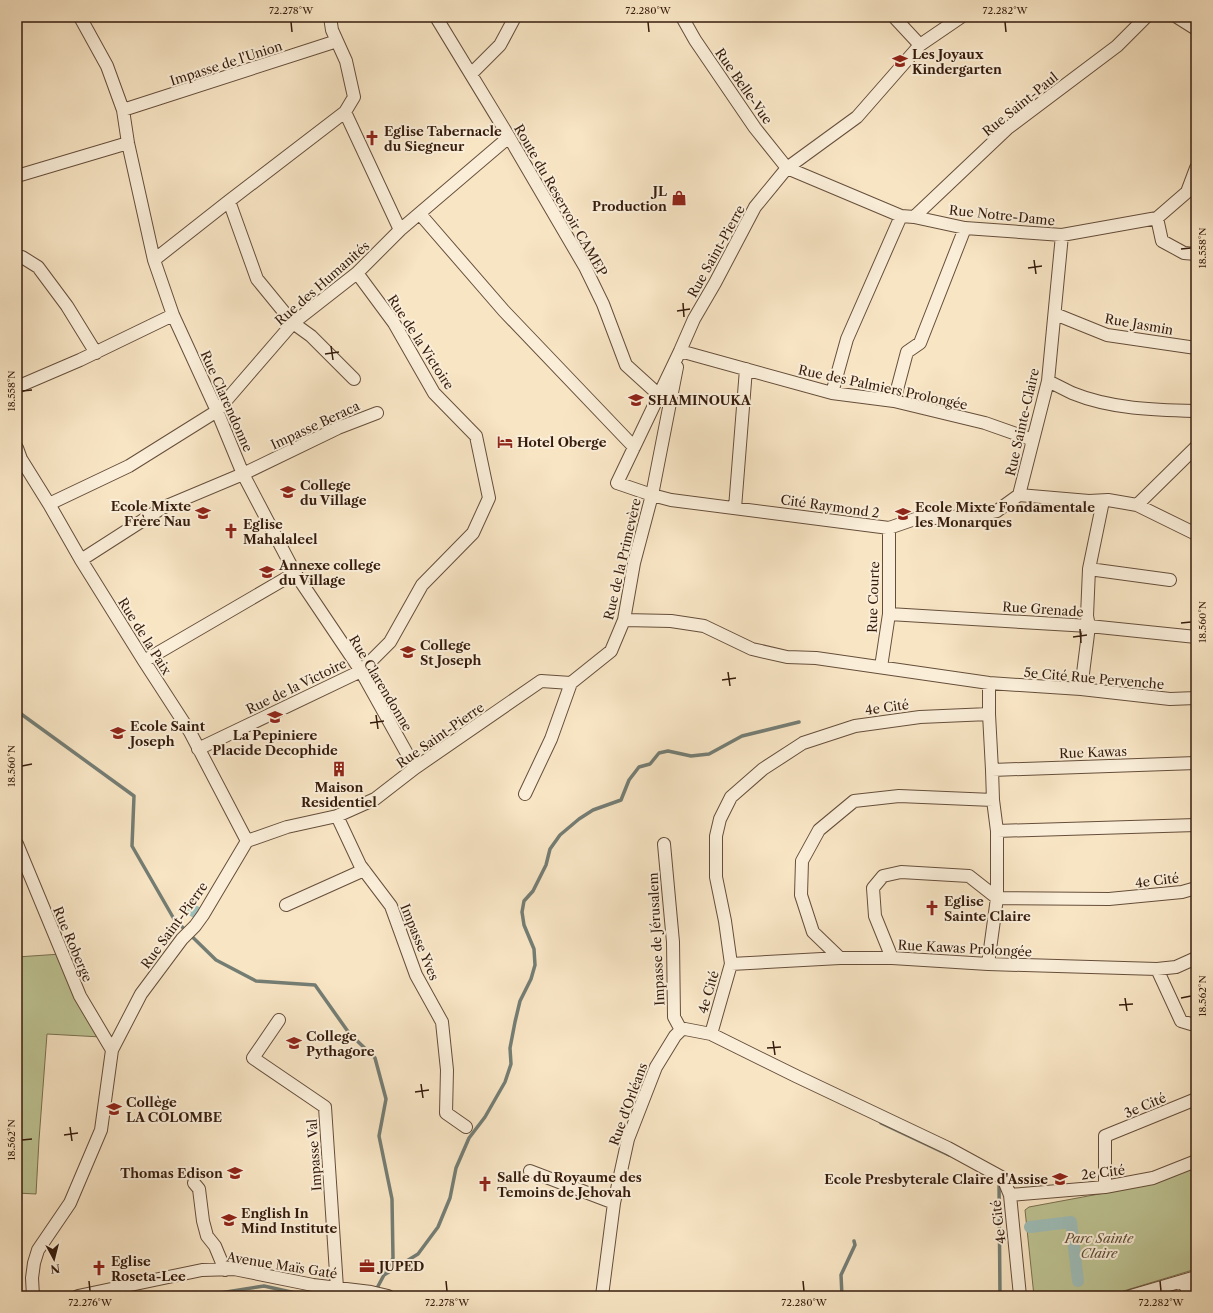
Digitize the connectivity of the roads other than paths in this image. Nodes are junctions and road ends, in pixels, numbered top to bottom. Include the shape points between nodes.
1 (80, 17) edge
2 (330, 17) edge
3 (436, 17) edge
4 (515, 17) edge
5 (682, 17) edge
6 (894, 17) edge
7 (961, 17) edge
8 (1146, 17) edge
9 (1177, 17) edge
10 (1196, 29) edge
11 (337, 42) junction
12 (920, 45) junction
13 (471, 74) junction
14 (123, 110) junction
15 (345, 112) junction
16 (509, 137) junction
17 (128, 144) junction
18 (787, 168) junction
19 (1196, 168) edge
20 (17, 176) edge
21 (229, 201) junction
22 (420, 214) junction
23 (901, 216) junction
24 (914, 217) junction
25 (1157, 218) junction
26 (965, 228) junction
27 (400, 230) junction
28 (1062, 235) junction
29 (1196, 254) edge
30 (17, 260) edge
31 (154, 260) junction
32 (357, 273) junction
33 (1055, 314) junction
34 (173, 315) junction
35 (293, 323) junction
36 (1196, 348) edge
37 (680, 351) junction
38 (96, 352) junction
39 (746, 369) junction
40 (354, 380) dead end
41 (1048, 381) junction
42 (17, 387) edge
43 (832, 394) junction
44 (658, 395) junction
45 (894, 401) junction
46 (217, 411) junction
47 (1196, 411) edge
48 (377, 413) dead end
49 (1033, 440) junction
50 (634, 447) junction
51 (1196, 447) edge
52 (18, 455) edge
53 (243, 474) junction
54 (617, 483) joint
55 (652, 495) junction
56 (1019, 495) junction
57 (1104, 501) junction
58 (49, 504) junction
59 (1137, 504) junction
60 (735, 508) junction
61 (889, 528) junction
62 (1196, 534) edge
63 (81, 560) junction
64 (1089, 569) junction
65 (295, 573) junction
66 (1170, 580) dead end
67 (888, 614) junction
68 (624, 620) junction
69 (1089, 626) junction
70 (1196, 637) edge
71 (144, 661) junction
72 (881, 667) junction
73 (361, 671) junction
74 (572, 683) junction
75 (990, 683) junction
76 (1081, 689) junction
77 (1196, 698) edge
78 (989, 714) junction
79 (198, 750) junction
80 (1196, 763) edge
81 (415, 768) junction
82 (992, 770) junction
83 (526, 794) dead end
84 (993, 800) junction
85 (337, 816) junction
86 (1196, 824) edge
87 (997, 831) junction
88 (247, 841) junction
89 (17, 844) edge
90 (664, 844) dead end
91 (364, 870) junction
92 (1196, 888) edge
93 (998, 898) junction
94 (286, 905) dead end
95 (840, 958) junction
96 (892, 958) junction
97 (1196, 958) edge
98 (731, 964) junction
99 (988, 964) junction
100 (1157, 969) junction
101 (279, 1020) dead end
102 (1196, 1024) edge
103 (680, 1030) junction
104 (712, 1034) junction
105 (112, 1050) junction
106 (1196, 1098) edge
107 (466, 1127) dead end
108 (1196, 1160) edge
109 (530, 1171) dead end
110 (194, 1183) dead end
111 (1105, 1187) junction
112 (1010, 1195) junction
113 (614, 1203) junction
114 (225, 1270) junction
115 (1196, 1277) edge
116 (1182, 1281) junction
117 (337, 1288) junction
118 (312, 1290) edge
119 (114, 1292) edge
120 (379, 1294) edge
121 (33, 1296) edge
122 (78, 1296) edge
123 (602, 1296) edge
124 (1020, 1296) edge
125 (1131, 1296) edge
126 (1190, 1296) edge

1 - 14 street, Rue Clarendonne via 107,66
2 - 11 street
3 - 13 street, Route du Reservoir CAMEP
4 - 13 street via 500,45
5 - 18 street, Rue Belle-Vue via 755,128
6 - 12 street
7 - 12 street, Rue Saint-Pierre
8 - 24 street, Rue Saint-Paul via 1117,46 1008,128
9 - 10 street
11 - 14 street, Impasse de l'Union
11 - 15 street via 346,61 354,97
12 - 18 street, Rue Saint-Pierre via 856,118
13 - 16 street, Route du Reservoir CAMEP
14 - 17 street, Rue Clarendonne
15 - 21 street
15 - 27 street
16 - 22 street, Rue des Humanités
16 - 44 street, Route du Reservoir CAMEP via 588,273 603,304 626,365
17 - 20 street
17 - 31 street, Rue Clarendonne
18 - 23 street, Rue Notre-Dame
18 - 37 street, Rue Saint-Pierre via 755,207 694,319
19 - 25 street via 1187,192
21 - 31 street
21 - 35 street via 257,278
22 - 27 street, Rue des Humanités
22 - 50 street via 504,311
23 - 24 street, Rue Notre-Dame
23 - 43 street via 847,340
24 - 26 street, Rue Notre-Dame
25 - 28 street, Rue Notre-Dame
25 - 29 street via 1162,241 1184,253
26 - 28 street, Rue Notre-Dame
26 - 45 street via 920,343 907,352
27 - 32 street, Rue des Humanités
28 - 33 street, Rue Sainte-Claire
30 - 38 street via 22,257 38,267
31 - 34 street, Rue Clarendonne
32 - 35 street, Rue des Humanités
32 - 73 street, Rue de la Victoire via 394,323 434,393 476,436 489,498 473,533 422,585 390,642
33 - 36 street, Rue Jasmin via 1107,335
33 - 41 street, Rue Sainte-Claire
34 - 38 street
34 - 46 street, Rue Clarendonne
35 - 40 street via 316,341
35 - 46 street, Rue des Humanités
37 - 39 street, Rue des Palmiers Prolongée
37 - 44 street, Rue Saint-Pierre
37 - 55 street, Rue de la Primevère
38 - 42 street
39 - 43 street, Rue des Palmiers Prolongée
39 - 60 street
41 - 47 street via 1101,402 1152,410
41 - 49 street, Rue Sainte-Claire
43 - 45 street, Rue des Palmiers Prolongée
44 - 50 street, Rue Saint-Pierre
45 - 49 street, Rue des Palmiers Prolongée via 985,423
46 - 53 street, Rue Clarendonne
46 - 58 street, Rue des Humanités via 129,466
48 - 53 street, Impasse Beraca via 338,428
49 - 56 street, Rue Sainte-Claire
50 - 54 street, Rue Saint-Pierre
51 - 59 street
52 - 58 street, Rue de la Paix
53 - 63 street, Impasse Beraca via 162,508
53 - 65 street, Rue Clarendonne
54 - 55 street, Cité Raymond 2
55 - 60 street, Cité Raymond 2 via 670,500
55 - 68 street, Rue de la Primevère via 634,562
56 - 57 street
56 - 61 street, Cité Raymond 2 via 997,511 970,516 915,519
57 - 59 street
57 - 64 street
58 - 63 street, Rue de la Paix
59 - 62 street
60 - 61 street, Cité Raymond 2
61 - 67 street, Rue Courte
63 - 71 street, Rue de la Paix
64 - 66 street
64 - 69 street
65 - 71 street
65 - 73 street, Rue Clarendonne
67 - 69 street, Rue Grenade
67 - 72 street, Rue Courte
68 - 72 street, 5e Cité Rue Pervenche via 671,621 704,626 752,648 787,657 816,658
68 - 74 street, Rue de la Primevère via 611,650
69 - 70 street, Rue Grenade
69 - 76 street
71 - 79 street, Rue de la Paix via 190,732
72 - 75 street, 5e Cité Rue Pervenche
73 - 79 street, Rue de la Victoire
73 - 81 street, Rue Clarendonne
74 - 81 street, Rue Saint-Pierre via 541,681
74 - 83 street, Rue de la Primevère via 551,739
75 - 76 street, 5e Cité Rue Pervenche
75 - 78 street
76 - 77 street, 5e Cité Rue Pervenche via 1170,699
78 - 82 street
78 - 98 street, 4e Cité via 920,717 855,726 803,743 763,769 731,797 720,819 716,836 716,877
79 - 88 street, Rue de la Paix
80 - 82 street, Rue Kawas
81 - 85 street, Rue Saint-Pierre via 375,798
82 - 84 street
84 - 87 street
84 - 95 street via 899,796 854,801 819,830 802,861 801,895 813,932
85 - 88 street, Rue Saint-Pierre via 287,827
85 - 91 street, Impasse Yves
86 - 87 street
87 - 93 street
88 - 105 street, Rue Saint-Pierre via 195,926 182,939 141,994
89 - 105 street, Rue Roberge via 80,996
90 - 103 street, Impasse de Jérusalem via 673,942 674,1017
91 - 94 street
91 - 107 street, Impasse Yves via 391,906 416,975 442,1022 447,1070 446,1113
92 - 93 street, 4e Cité via 1182,892 1109,899
93 - 96 street via 969,876 901,872 883,876 873,888 875,916
93 - 99 street
95 - 96 street, Rue Kawas Prolongée
95 - 98 street, Rue Kawas Prolongée
96 - 99 street, Rue Kawas Prolongée
97 - 100 street, Rue Kawas Prolongée via 1176,966
98 - 104 street, 4e Cité
99 - 100 street, Rue Kawas Prolongée
100 - 102 street via 1181,1021
101 - 117 street, Impasse Val via 253,1058 325,1107
103 - 104 street
103 - 113 street, Rue d'Orléans via 656,1067 628,1139
104 - 112 street, 4e Cité via 962,1155 1003,1178
105 - 121 street, Rue Saint-Pierre via 101,1130 70,1203 38,1250 32,1278
106 - 111 street, 3e Cité via 1105,1136
108 - 111 street, 2e Cité via 1153,1178
109 - 113 street
110 - 114 street via 199,1189 203,1221 208,1236
111 - 112 street, 2e Cité
112 - 124 street, 4e Cité
113 - 123 street, Rue d'Orléans
114 - 118 street, Avenue Maïs Gaté via 234,1270
114 - 119 street, Avenue Maïs Gaté via 202,1270
115 - 116 street
116 - 125 street
116 - 126 street
117 - 118 street, Avenue Maïs Gaté
117 - 120 street, Avenue Maïs Gaté
119 - 122 street, Avenue Maïs Gaté

